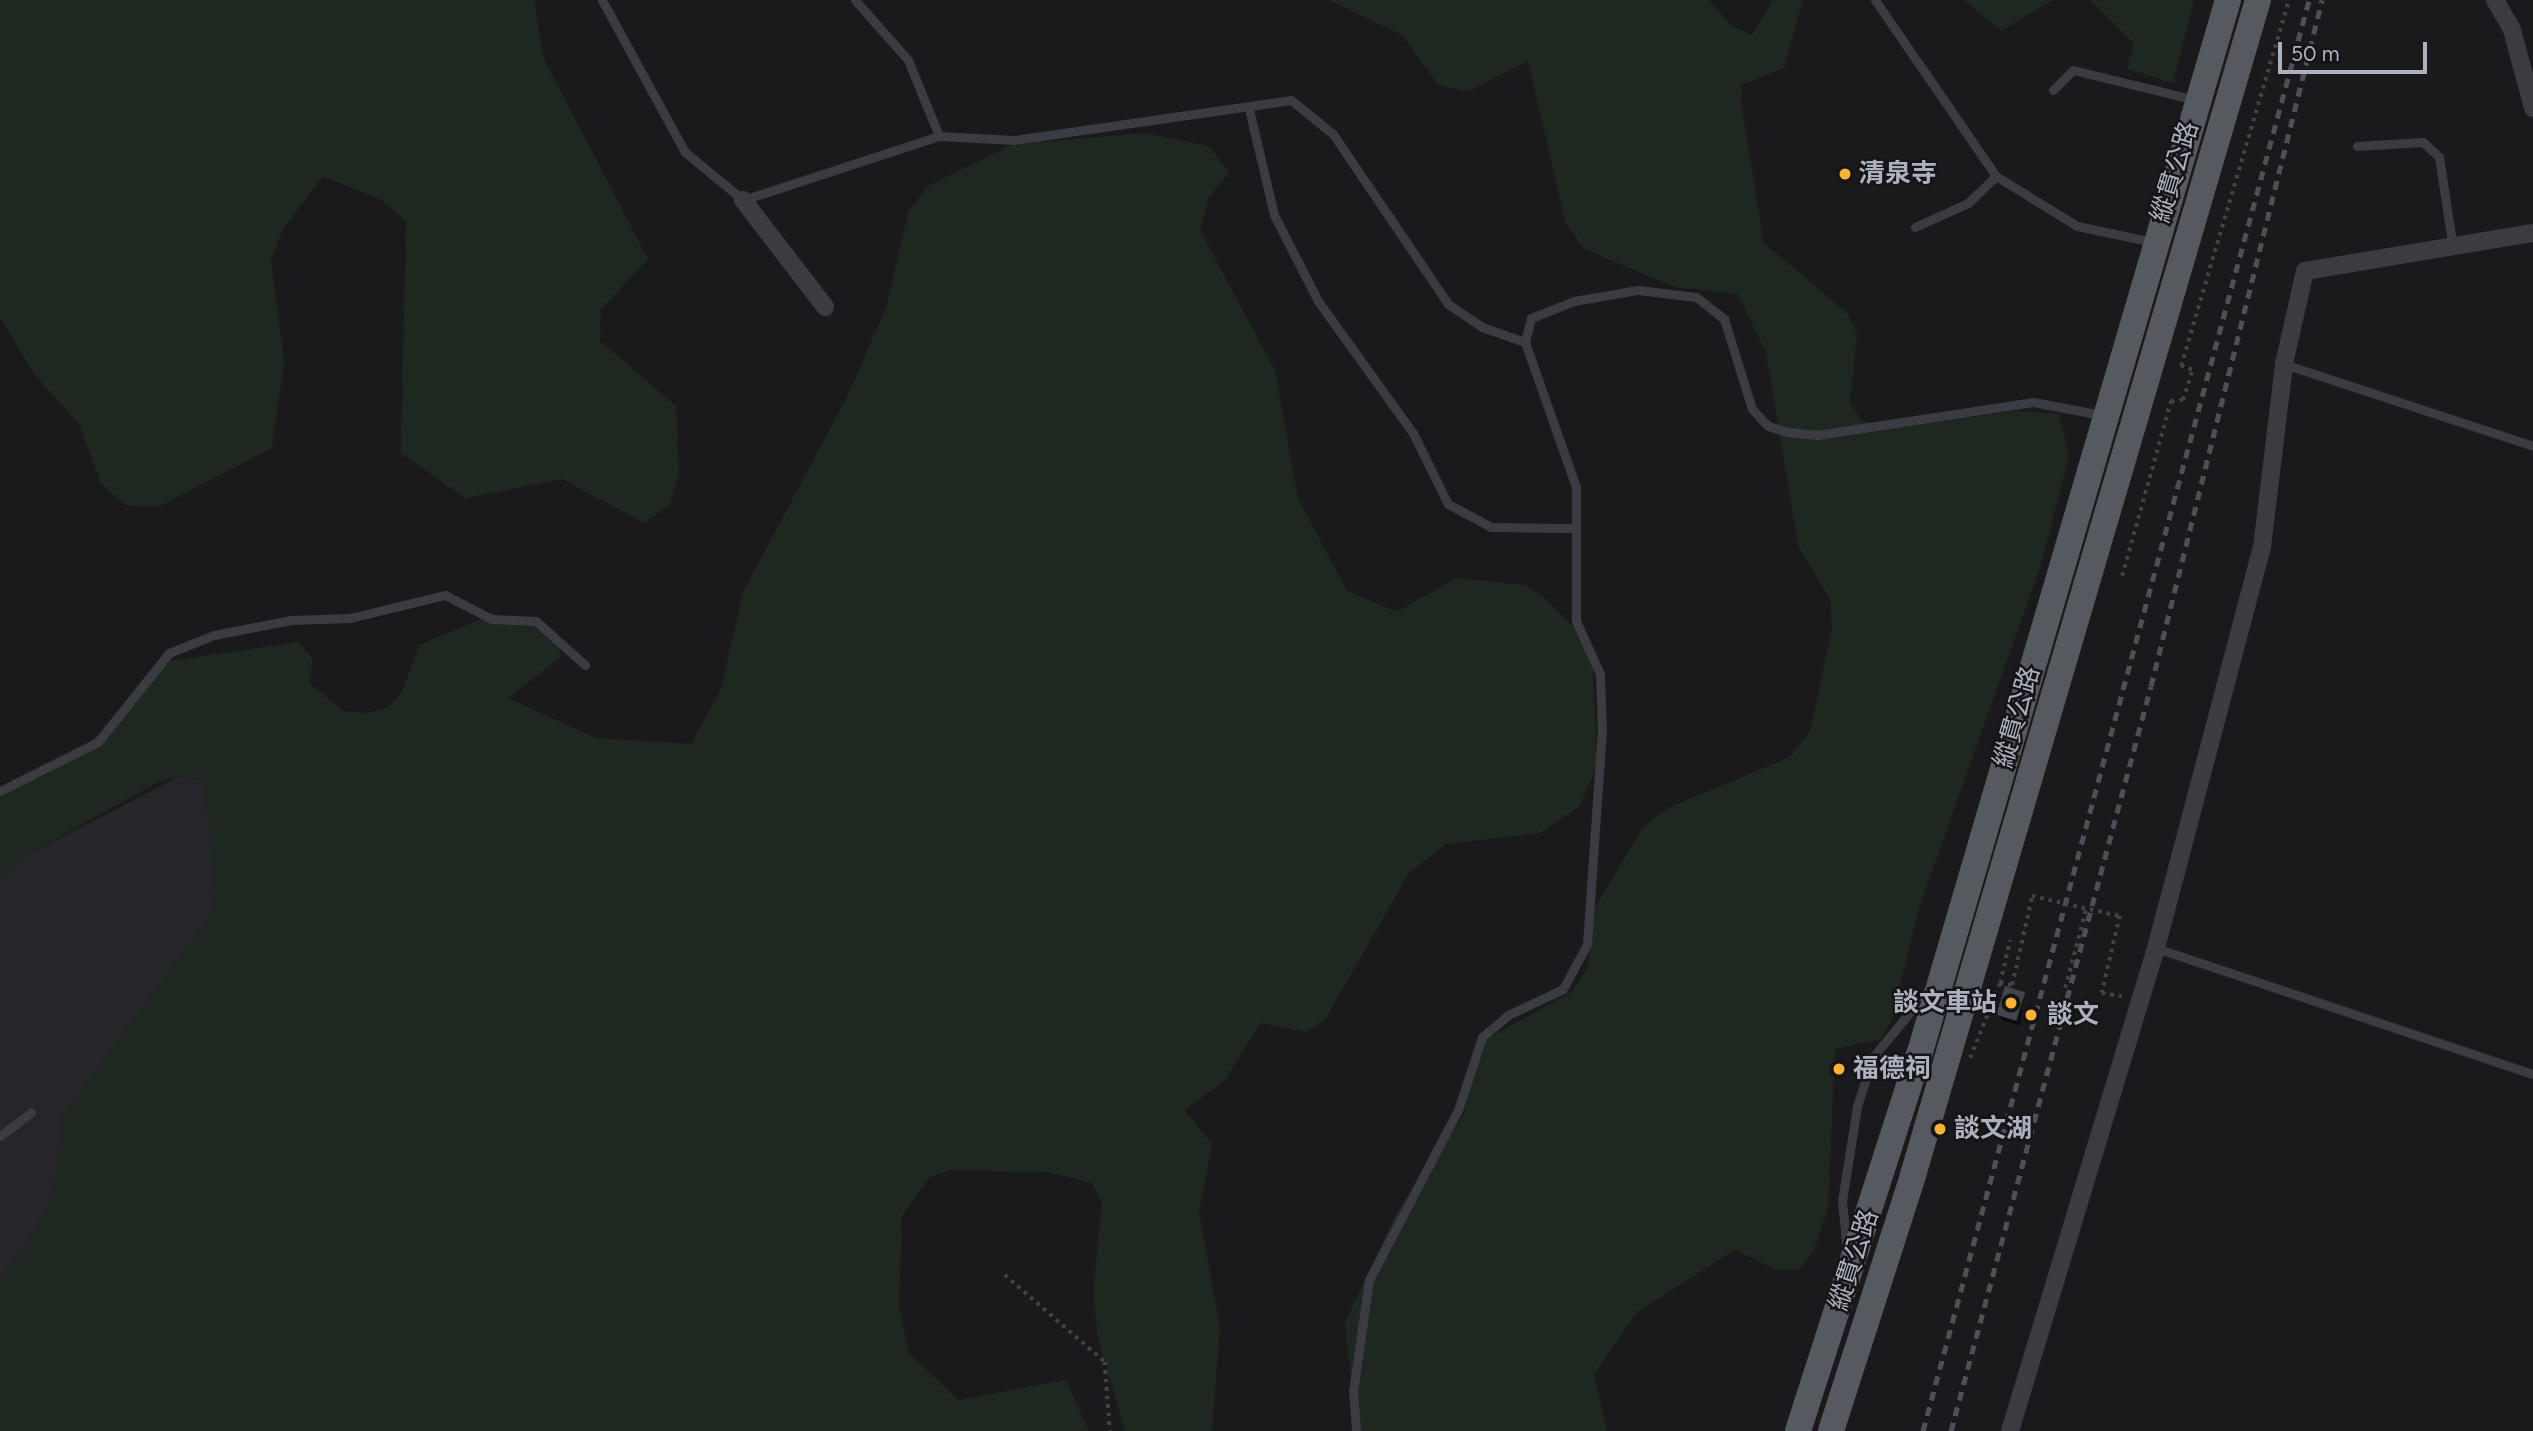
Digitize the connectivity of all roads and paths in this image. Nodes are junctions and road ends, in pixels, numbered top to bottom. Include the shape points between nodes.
1 (602, 0) edge
2 (855, 0) edge
3 (1875, 0) edge
4 (2228, 0) edge
5 (2258, 0) edge
6 (2289, 0) edge
7 (2494, 0) edge
8 (2053, 90) dead end
9 (2198, 100) junction
10 (2533, 108) edge
11 (1249, 109) junction
12 (939, 136) junction
13 (2357, 146) dead end
14 (1996, 176) junction
15 (743, 200) junction
16 (1915, 227) dead end
17 (2533, 233) edge
18 (2153, 242) junction
19 (2453, 248) junction
20 (2182, 250) junction
21 (825, 307) dead end
22 (1525, 342) junction
23 (2284, 364) junction
24 (2104, 416) junction
25 (2533, 446) edge
26 (1574, 528) junction
27 (2122, 576) dead end
28 (585, 665) dead end
29 (0, 792) edge
30 (2086, 909) junction
31 (2010, 940) dead end
32 (2156, 948) junction
33 (1944, 971) junction
34 (2000, 983) junction
35 (2064, 988) dead end
36 (2102, 993) dead end
37 (1919, 1056) junction
38 (1975, 1058) dead end
39 (1946, 1060) junction
40 (2533, 1074) edge
41 (31, 1113) dead end
42 (0, 1136) edge
43 (1850, 1274) junction
44 (1005, 1275) dead end
45 (1110, 1431) edge
46 (1356, 1431) edge
47 (1798, 1431) edge
48 (1831, 1431) edge
49 (2010, 1431) edge

1 - 15 lane via 685,152
2 - 12 lane via 908,60
3 - 14 lane
4 - 9 main road, 縱貫公路
5 - 20 main road, 縱貫公路
6 - 27 path via 2181,366 2192,370 2183,401 2171,401
7 - 10 street via 2512,30
8 - 9 lane via 2073,71
9 - 18 main road, 縱貫公路
11 - 12 lane via 1014,140
11 - 22 lane via 1290,100 1333,134 1448,304 1482,327
11 - 26 lane via 1280,227 1318,301 1413,433 1448,503 1491,527
12 - 15 lane
13 - 19 lane via 2423,142 2439,157
14 - 16 lane via 1968,203
14 - 18 lane via 2077,226
15 - 21 street
17 - 19 street
18 - 20 main road
18 - 24 main road, 縱貫公路
19 - 23 street via 2305,271
20 - 39 main road, 縱貫公路
22 - 24 lane via 1531,318 1574,300 1637,290 1696,297 1724,319 1752,409 1768,426 1788,432 1816,435 2033,402
22 - 26 lane via 1573,477
23 - 25 lane
23 - 32 street via 2262,547
24 - 33 main road, 縱貫公路
26 - 46 lane via 1576,621 1600,674 1602,732 1587,944 1563,989 1508,1015 1482,1037 1458,1110 1369,1280 1353,1392
28 - 29 lane via 536,621 492,619 445,595 350,618 291,620 214,635 169,653 98,742
30 - 34 path, bridge via 2032,896 2012,985
30 - 35 path
30 - 36 path, bridge via 2120,916
31 - 34 path
32 - 40 lane
32 - 49 street
33 - 37 main road, 縱貫公路
33 - 43 lane via 1873,1057 1857,1106 1842,1201
34 - 38 path
37 - 39 main road
37 - 43 main road, 縱貫公路
39 - 48 main road, 縱貫公路
41 - 42 lane
43 - 47 main road, 縱貫公路
44 - 45 path via 1105,1362

